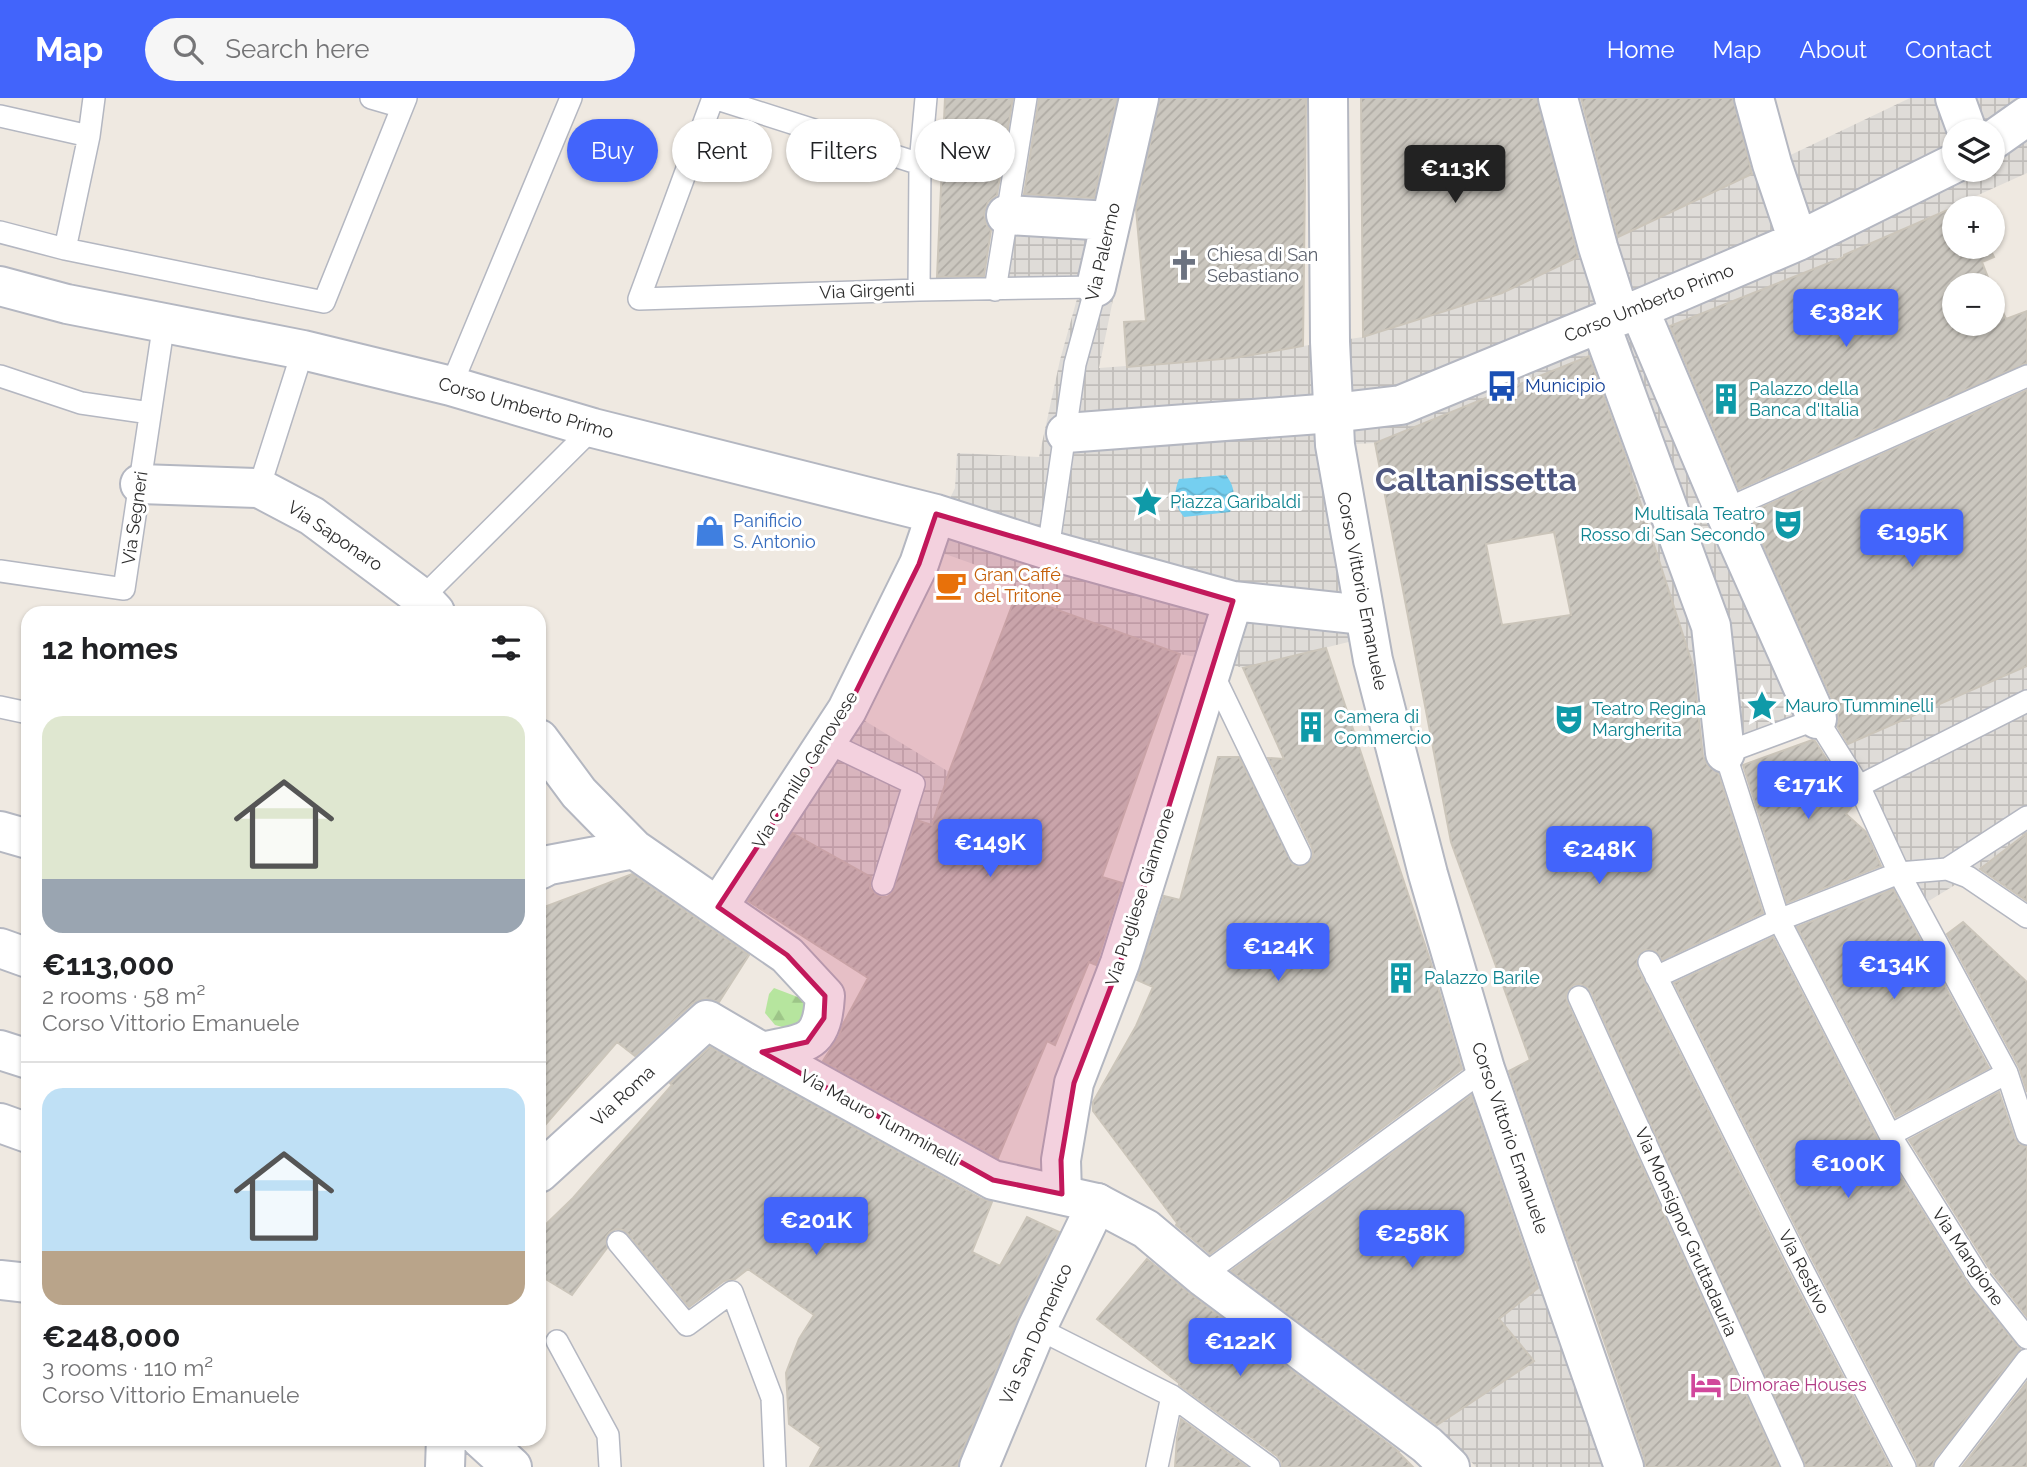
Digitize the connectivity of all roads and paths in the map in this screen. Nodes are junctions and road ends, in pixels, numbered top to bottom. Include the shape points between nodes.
1 (94, 98) edge
2 (370, 98) edge
3 (571, 98) edge
4 (714, 98) edge
5 (926, 98) edge
6 (1026, 98) edge
7 (1139, 98) edge
8 (1328, 98) edge
9 (1558, 98) edge
10 (1754, 98) edge
11 (1955, 98) edge
12 (404, 103) edge
13 (0, 116) edge
14 (2027, 116) edge
15 (924, 119) edge
16 (1963, 119) edge
17 (2005, 132) edge
18 (89, 136) junction
19 (915, 162) edge
20 (1942, 169) edge
21 (920, 182) edge
22 (1006, 215) junction
23 (1110, 221) junction
24 (0, 232) edge
25 (1798, 241) junction
26 (65, 250) junction
27 (0, 286) edge
28 (1096, 287) junction
29 (919, 290) junction
30 (995, 290) junction
31 (1620, 316) junction
32 (164, 322) junction
33 (303, 350) junction
34 (0, 376) edge
35 (2027, 376) edge
36 (452, 386) junction
37 (150, 413) junction
38 (1333, 413) junction
39 (593, 428) junction
40 (1066, 433) junction
41 (139, 484) junction
42 (260, 488) junction
43 (1720, 502) junction
44 (1669, 512) junction
45 (936, 514) junction
46 (1048, 550) junction
47 (0, 571) edge
48 (1233, 601) junction
49 (428, 605) edge
50 (1364, 615) junction
51 (1212, 672) junction
52 (2027, 701) edge
53 (0, 707) edge
54 (21, 712) edge
55 (1817, 719) junction
56 (827, 742) junction
57 (546, 748) edge
58 (1725, 753) junction
59 (1859, 786) junction
60 (2027, 817) edge
61 (0, 831) edge
62 (21, 837) edge
63 (634, 849) junction
64 (1300, 854) dead end
65 (546, 866) edge
66 (1947, 869) junction
67 (1899, 873) junction
68 (883, 884) dead end
69 (718, 907) junction
70 (2027, 917) edge
71 (1779, 920) junction
72 (0, 948) edge
73 (21, 956) edge
74 (1579, 997) dead end
75 (707, 1020) joint
76 (0, 1050) edge
77 (762, 1052) junction
78 (21, 1057) edge
79 (1485, 1069) junction
80 (2007, 1073) junction
81 (0, 1123) edge
82 (21, 1130) edge
83 (2027, 1134) edge
84 (1890, 1135) junction
85 (546, 1167) edge
86 (1080, 1198) junction
87 (618, 1242) dead end
88 (1202, 1276) junction
89 (0, 1280) edge
90 (21, 1282) edge
91 (1037, 1328) junction
92 (2027, 1338) edge
93 (557, 1340) dead end
94 (2027, 1360) edge
95 (1172, 1396) junction
96 (446, 1446) edge
97 (489, 1446) edge
98 (445, 1467) edge
99 (512, 1467) edge
100 (610, 1467) edge
101 (775, 1467) edge
102 (979, 1467) edge
103 (1157, 1467) edge
104 (1269, 1467) edge
105 (1450, 1467) edge
106 (1624, 1467) edge
107 (1793, 1467) edge
108 (1905, 1467) edge
109 (1945, 1467) edge

1 - 18 lane
2 - 12 lane
3 - 36 lane
4 - 19 lane
4 - 29 lane, Via Girgenti via 639,299
5 - 15 lane
6 - 22 lane
7 - 23 street, Via Palermo
8 - 38 street, Corso Vittorio Emanuele
9 - 31 street
10 - 25 street
11 - 16 street
12 - 26 lane via 324,302
13 - 18 lane
14 - 17 street
18 - 26 lane
20 - 25 street, Corso Umberto Primo
21 - 29 lane
22 - 23 street
22 - 30 lane
23 - 28 street, Via Palermo
24 - 26 lane
25 - 31 street, Corso Umberto Primo
27 - 32 street, Corso Umberto Primo
28 - 30 lane, Via Girgenti
28 - 40 lane, Via Palermo via 1076,364
29 - 30 lane, Via Girgenti
31 - 38 street, Corso Umberto Primo via 1401,405
31 - 43 street
31 - 44 street
32 - 33 street, Corso Umberto Primo
32 - 37 lane, Via Segneri
33 - 36 street, Corso Umberto Primo
33 - 42 lane
34 - 37 lane via 81,403
35 - 43 lane
36 - 39 street, Corso Umberto Primo
37 - 41 lane, Via Segneri
38 - 40 street
38 - 50 street, Corso Vittorio Emanuele
39 - 45 street, Corso Umberto Primo
39 - 49 lane
40 - 46 lane
41 - 42 street, Via Saponaro
41 - 47 lane, Via Segneri via 124,589
42 - 49 street, Via Saponaro via 312,516
43 - 44 street
43 - 55 street
44 - 58 street via 1711,626
45 - 46 street, Corso Umberto Primo
45 - 56 street, Via Camillo Genovese via 919,564
46 - 48 street
48 - 50 street
48 - 51 street, Via Pugliese Giannone
50 - 79 street, Corso Vittorio Emanuele via 1428,874
51 - 64 lane
51 - 86 street, Via Pugliese Giannone via 1120,963 1074,1083 1060,1160
52 - 59 lane
53 - 54 lane
55 - 58 lane
55 - 59 lane
56 - 68 lane via 914,784
56 - 69 street, Via Camillo Genovese
57 - 63 street via 579,793
58 - 71 lane, Via Mangione
59 - 67 lane
60 - 66 lane
61 - 62 street
63 - 65 street
63 - 69 street
66 - 67 lane
66 - 70 lane via 1968,877
67 - 71 lane
67 - 80 lane
69 - 77 street via 787,955 825,996 819,1030 807,1042
71 - 84 lane, Via Mangione
71 - 108 lane, Via Restivo via 1652,970
72 - 73 street
74 - 107 lane, Via Monsignor Gruttadauria
75 - 77 street, Via Mauro Tumminelli
75 - 85 street, Via Roma
76 - 78 street
77 - 86 street, Via Mauro Tumminelli via 993,1180
79 - 88 lane
79 - 106 street, Corso Vittorio Emanuele
80 - 83 lane
80 - 84 lane
81 - 82 street
84 - 92 lane, Via Mangione via 1980,1279
86 - 88 street, Via Mauro Tumminelli via 1146,1229
86 - 91 street, Via San Domenico
87 - 101 lane via 687,1325 732,1292 772,1398
88 - 105 street, Via Mauro Tumminelli
89 - 90 street
91 - 95 lane
91 - 102 street, Via San Domenico
93 - 100 lane via 608,1435
94 - 109 lane
95 - 103 lane
95 - 104 lane
96 - 98 street
97 - 99 street

